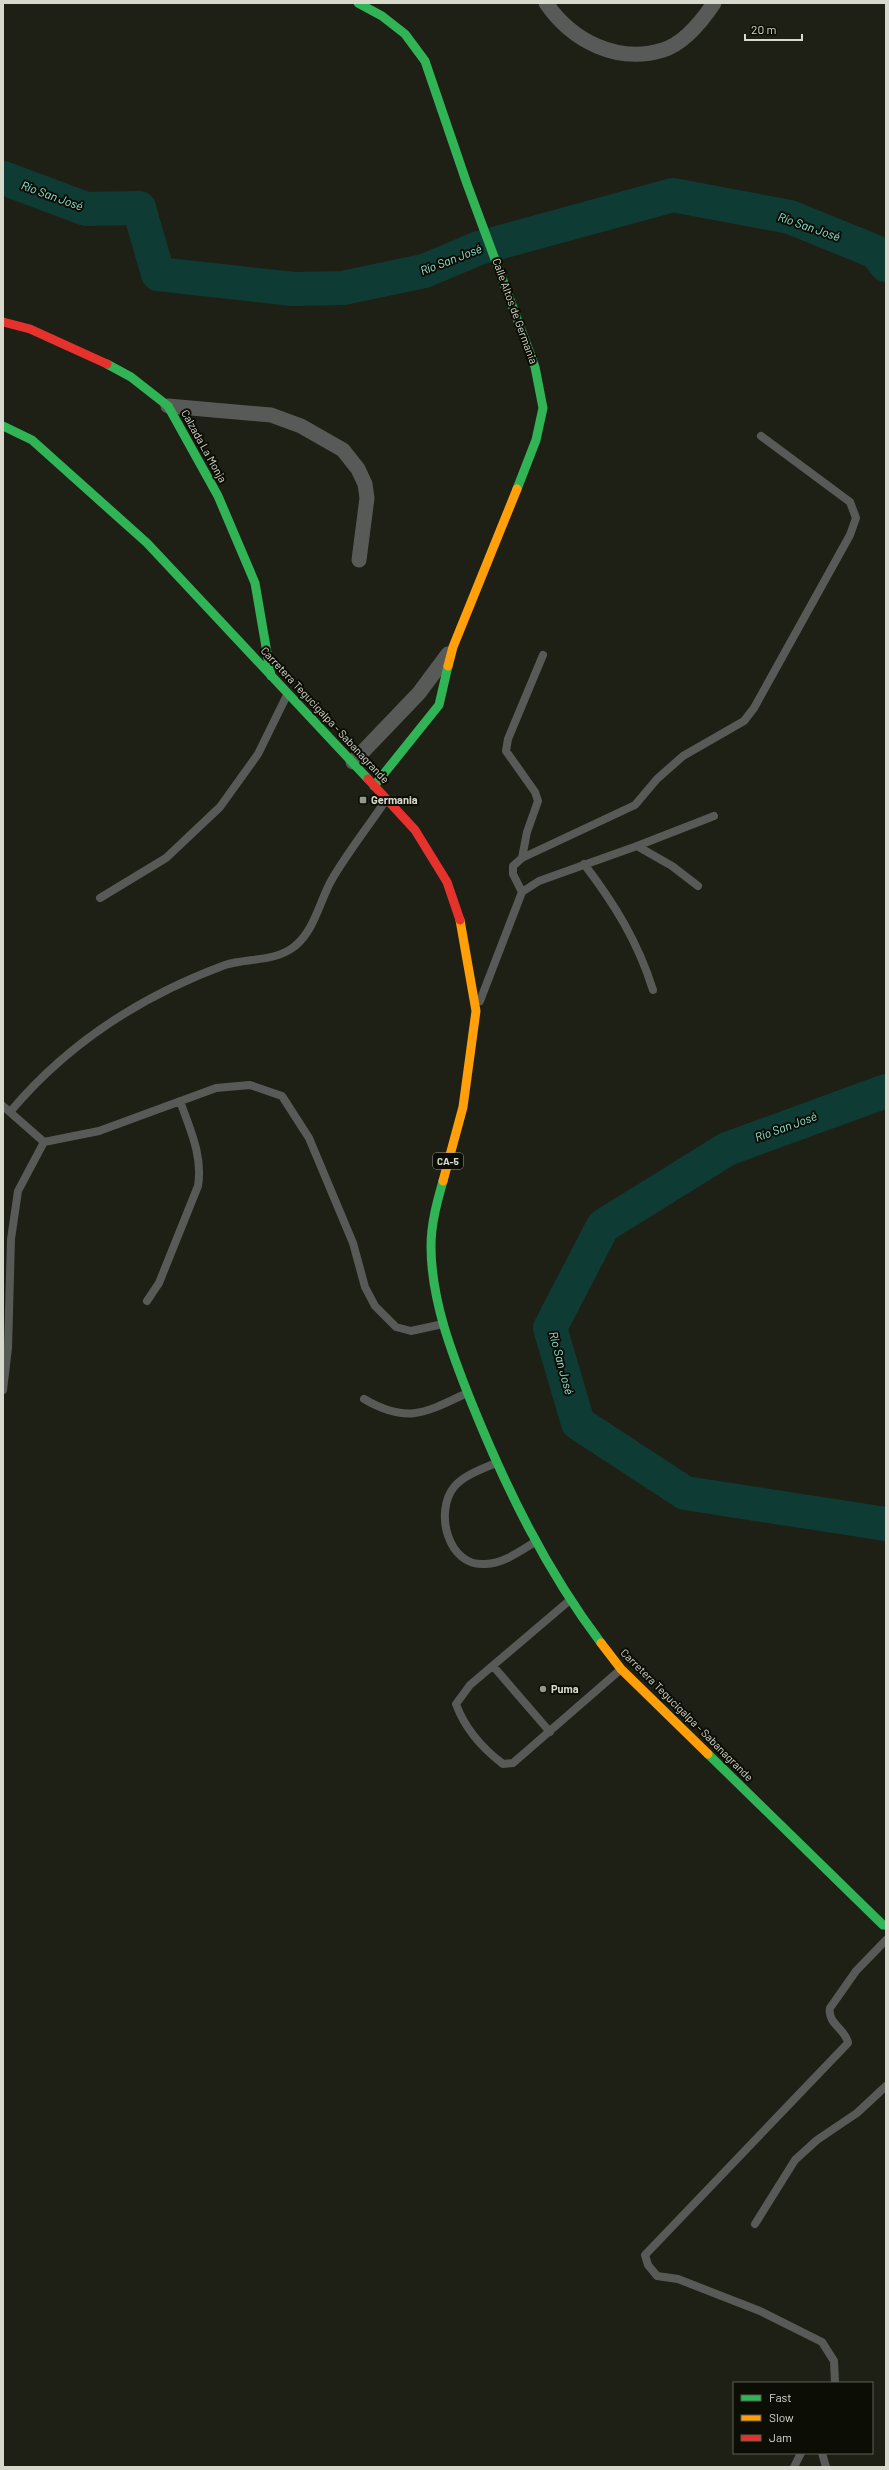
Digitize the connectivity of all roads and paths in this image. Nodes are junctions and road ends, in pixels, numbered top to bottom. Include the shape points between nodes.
1 (358, 3) edge
2 (546, 3) edge
3 (714, 3) edge
4 (3, 322) edge
5 (168, 406) junction
6 (3, 426) edge
7 (761, 436) dead end
8 (358, 560) dead end
9 (453, 647) junction
10 (544, 655) dead end
11 (271, 676) junction
12 (288, 694) junction
13 (353, 762) junction
14 (374, 786) junction
15 (387, 800) junction
16 (714, 816) dead end
17 (637, 846) junction
18 (522, 858) junction
19 (584, 864) junction
20 (698, 886) dead end
21 (522, 892) junction
22 (100, 898) dead end
23 (653, 990) dead end
24 (476, 1011) junction
25 (180, 1101) junction
26 (3, 1106) edge
27 (10, 1112) junction
28 (44, 1142) junction
29 (147, 1301) dead end
30 (443, 1324) junction
31 (3, 1390) edge
32 (468, 1393) junction
33 (364, 1399) dead end
34 (497, 1462) junction
35 (536, 1541) junction
36 (570, 1600) junction
37 (493, 1666) junction
38 (620, 1669) junction
39 (550, 1732) junction
40 (886, 1925) edge
41 (886, 1940) edge
42 (886, 2086) edge
43 (755, 2224) dead end
44 (836, 2382) edge
45 (800, 2454) edge
46 (822, 2454) edge
47 (794, 2467) edge
48 (826, 2467) edge

1 - 9 main road, Calle Altos de Germania via 382,16 405,34 418,50 428,70 535,367 543,408 536,440
2 - 3 street via 564,25 594,46 609,52 645,53 664,50 683,38 702,21
4 - 5 main road, Calzada La Monja via 51,337 108,364
5 - 8 street via 271,415 301,426 343,450 358,469 367,498
5 - 11 main road, Calzada La Monja via 218,496 255,583
6 - 11 main road, Carretera Tegucigalpa - Sabanagrande / CA-5 via 32,440 147,543
7 - 18 lane via 850,502 856,518 850,535 754,708 744,721 683,756 657,779 635,805
9 - 13 street, Calle Altos de Germania via 419,694
9 - 14 main road, Calle Altos de Germania via 439,705
10 - 18 lane via 508,739 506,751 535,792 538,801 525,838
11 - 12 main road, Carretera Tegucigalpa - Sabanagrande / CA-5
12 - 13 main road, Carretera Tegucigalpa - Sabanagrande / CA-5
12 - 22 lane via 258,754 220,807 166,858
13 - 14 main road, Carretera Tegucigalpa - Sabanagrande / CA-5
14 - 15 main road, Carretera Tegucigalpa - Sabanagrande / CA-5
15 - 24 main road, Carretera Tegucigalpa - Sabanagrande / CA-5 via 415,830 447,882 461,925
15 - 27 lane via 332,880 305,936 294,947 281,954 227,965 178,985 127,1011 81,1042 36,1082
16 - 17 lane
17 - 19 lane
17 - 20 lane via 672,866
18 - 21 lane via 513,866 513,874
19 - 21 lane via 539,881
19 - 23 lane via 612,900 630,930 644,960
21 - 24 lane
24 - 30 main road, Carretera Tegucigalpa - Sabanagrande / CA-5 via 472,1058 463,1107 434,1208 431,1246
25 - 28 lane via 99,1131
25 - 29 lane via 201,1170 198,1186 159,1283
25 - 30 lane via 216,1088 250,1085 282,1096 309,1138 353,1243 365,1287 375,1306 384,1317 411,1331
26 - 27 lane
27 - 28 lane
28 - 31 lane via 18,1191 12,1238 8,1348
30 - 32 main road, Carretera Tegucigalpa - Sabanagrande / CA-5
32 - 33 lane via 421,1413 385,1411
32 - 34 main road, Carretera Tegucigalpa - Sabanagrande / CA-5
34 - 35 main road, Carretera Tegucigalpa - Sabanagrande / CA-5
34 - 35 lane via 471,1474 454,1487 444,1504 445,1528 452,1548 468,1560 484,1564 510,1558
35 - 36 main road, Carretera Tegucigalpa - Sabanagrande / CA-5
36 - 37 lane
36 - 38 main road, Carretera Tegucigalpa - Sabanagrande / CA-5
37 - 39 lane
37 - 39 lane via 470,1685 456,1704 462,1720 487,1752 503,1764 513,1763
38 - 39 lane
38 - 40 main road, Carretera Tegucigalpa - Sabanagrande / CA-5 via 883,1925
41 - 44 lane via 856,1971 830,2008 829,2014 847,2036 848,2044 832,2057 645,2255 648,2265 657,2276 678,2279 760,2311 822,2342 834,2361
42 - 43 lane via 857,2113 817,2140 794,2160
45 - 47 lane
46 - 48 lane

